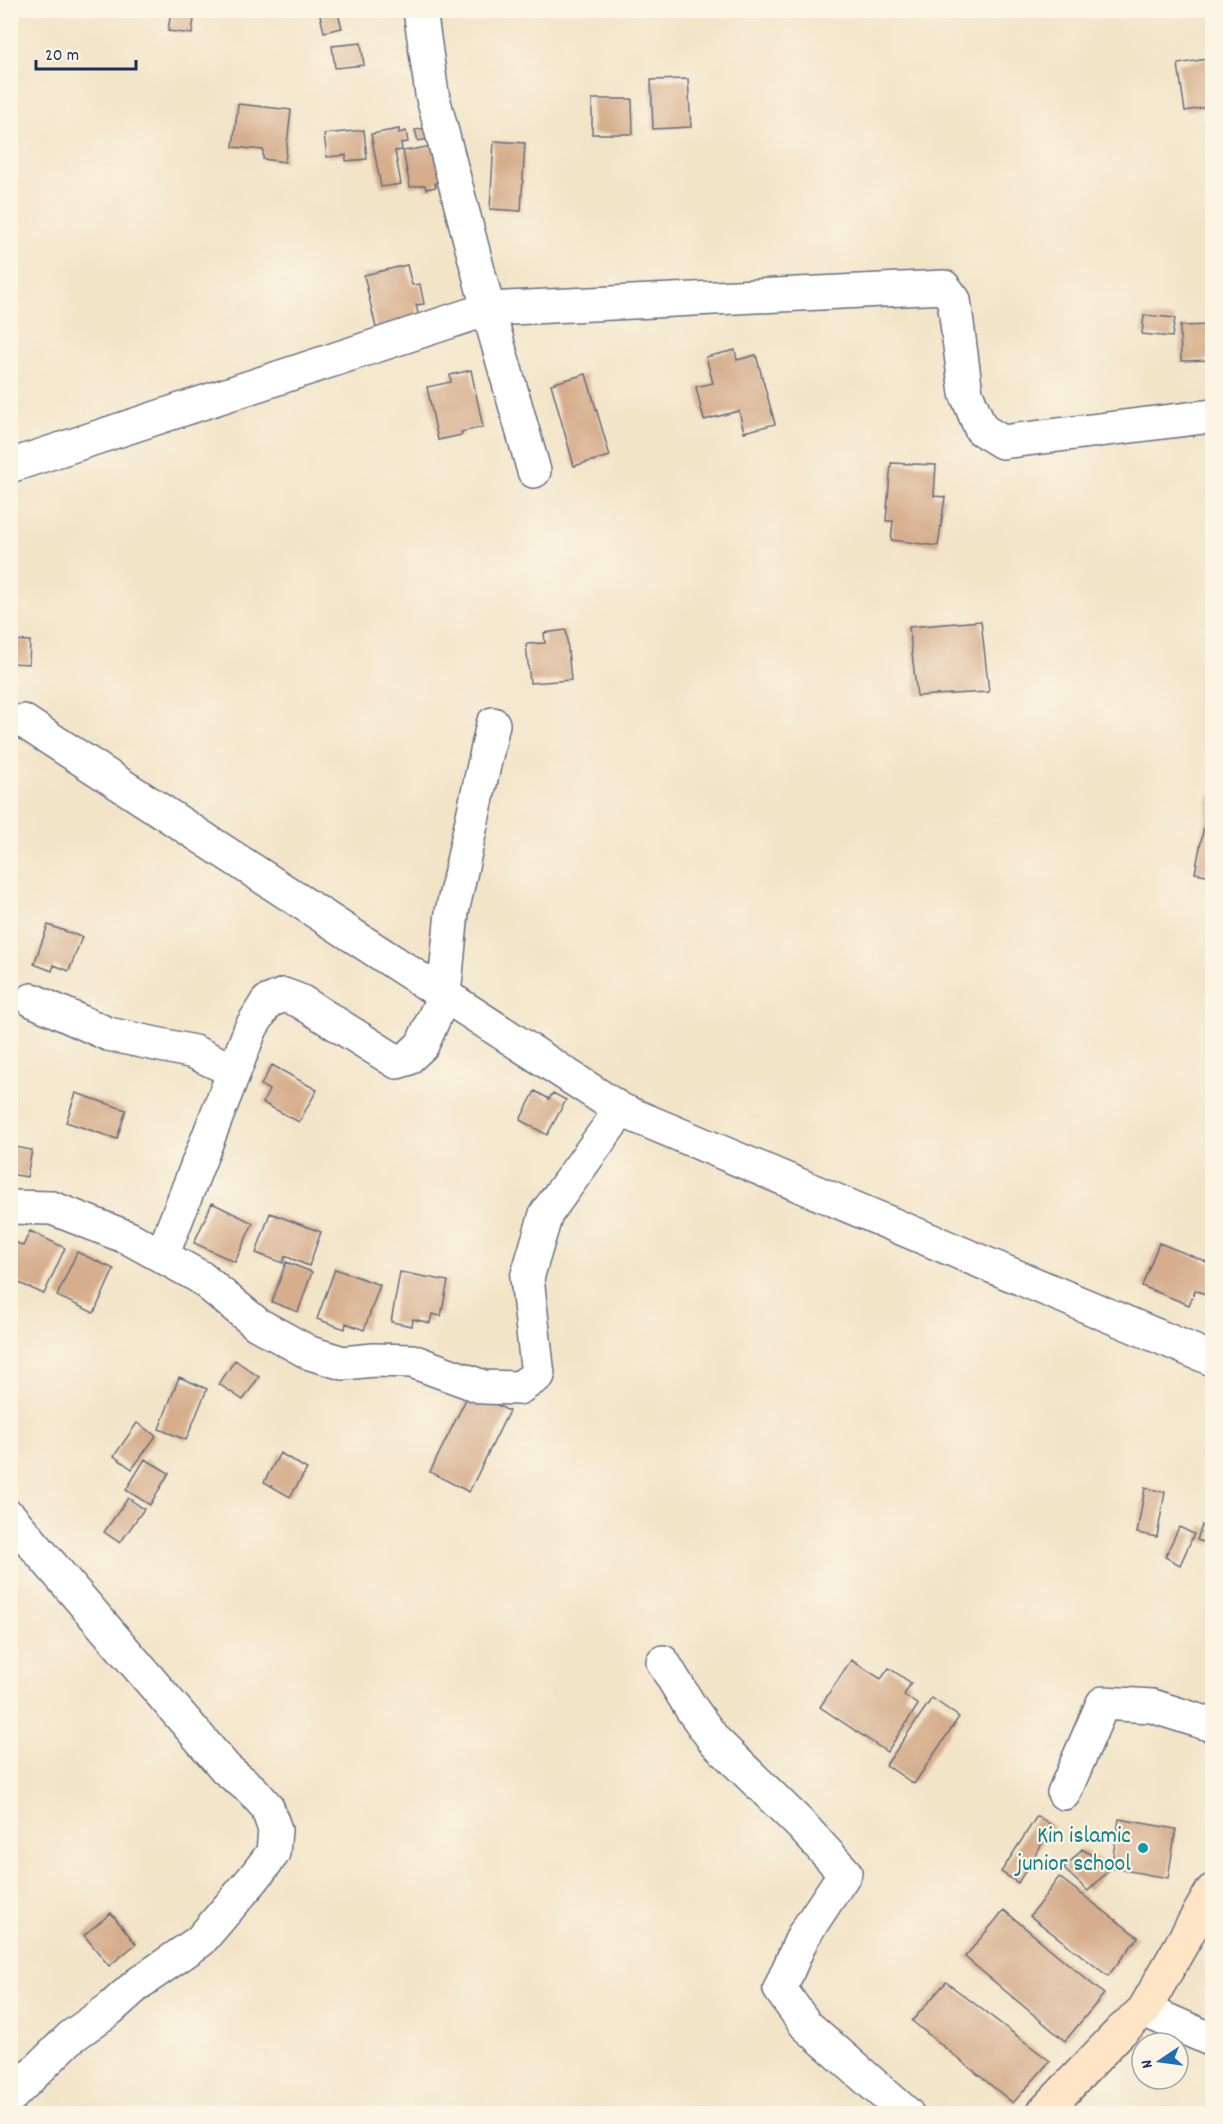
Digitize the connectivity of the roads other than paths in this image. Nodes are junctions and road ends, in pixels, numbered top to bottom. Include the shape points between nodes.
1 (420, 10) edge
2 (488, 309) junction
3 (1212, 416) edge
4 (10, 466) edge
5 (534, 471) dead end
6 (23, 721) dead end
7 (493, 724) dead end
8 (444, 995) junction
9 (32, 1000) dead end
10 (234, 1071) junction
11 (621, 1110) junction
12 (10, 1207) edge
13 (162, 1256) junction
14 (1212, 1359) edge
15 (10, 1517) edge
16 (663, 1662) dead end
17 (1212, 1725) edge
18 (1064, 1793) dead end
19 (1212, 1891) edge
20 (1144, 2010) junction
21 (1212, 2040) edge
22 (10, 2097) edge
23 (907, 2114) edge
24 (1042, 2114) edge

1 - 2 street via 432,94
2 - 3 street via 944,287 954,300 966,393 981,429 1002,442
2 - 4 street
2 - 5 street
6 - 8 street
7 - 8 street via 452,912
8 - 10 street via 422,1045 407,1059 397,1062 300,1001 284,996 267,1002 251,1028
8 - 11 street
9 - 10 street via 108,1034 194,1052
10 - 13 street
11 - 13 street via 546,1214 527,1278 538,1375 519,1388 483,1387 412,1361 343,1364 310,1353 257,1324 200,1277
11 - 14 street
12 - 13 street via 52,1208 129,1238
15 - 22 street via 226,1769 267,1807 275,1830 273,1853 200,1941 71,2037
16 - 23 street via 714,1740 845,1874 803,1936 780,1989 806,2025
17 - 18 street via 1152,1706 1103,1703
19 - 20 street
20 - 21 street
20 - 24 street

